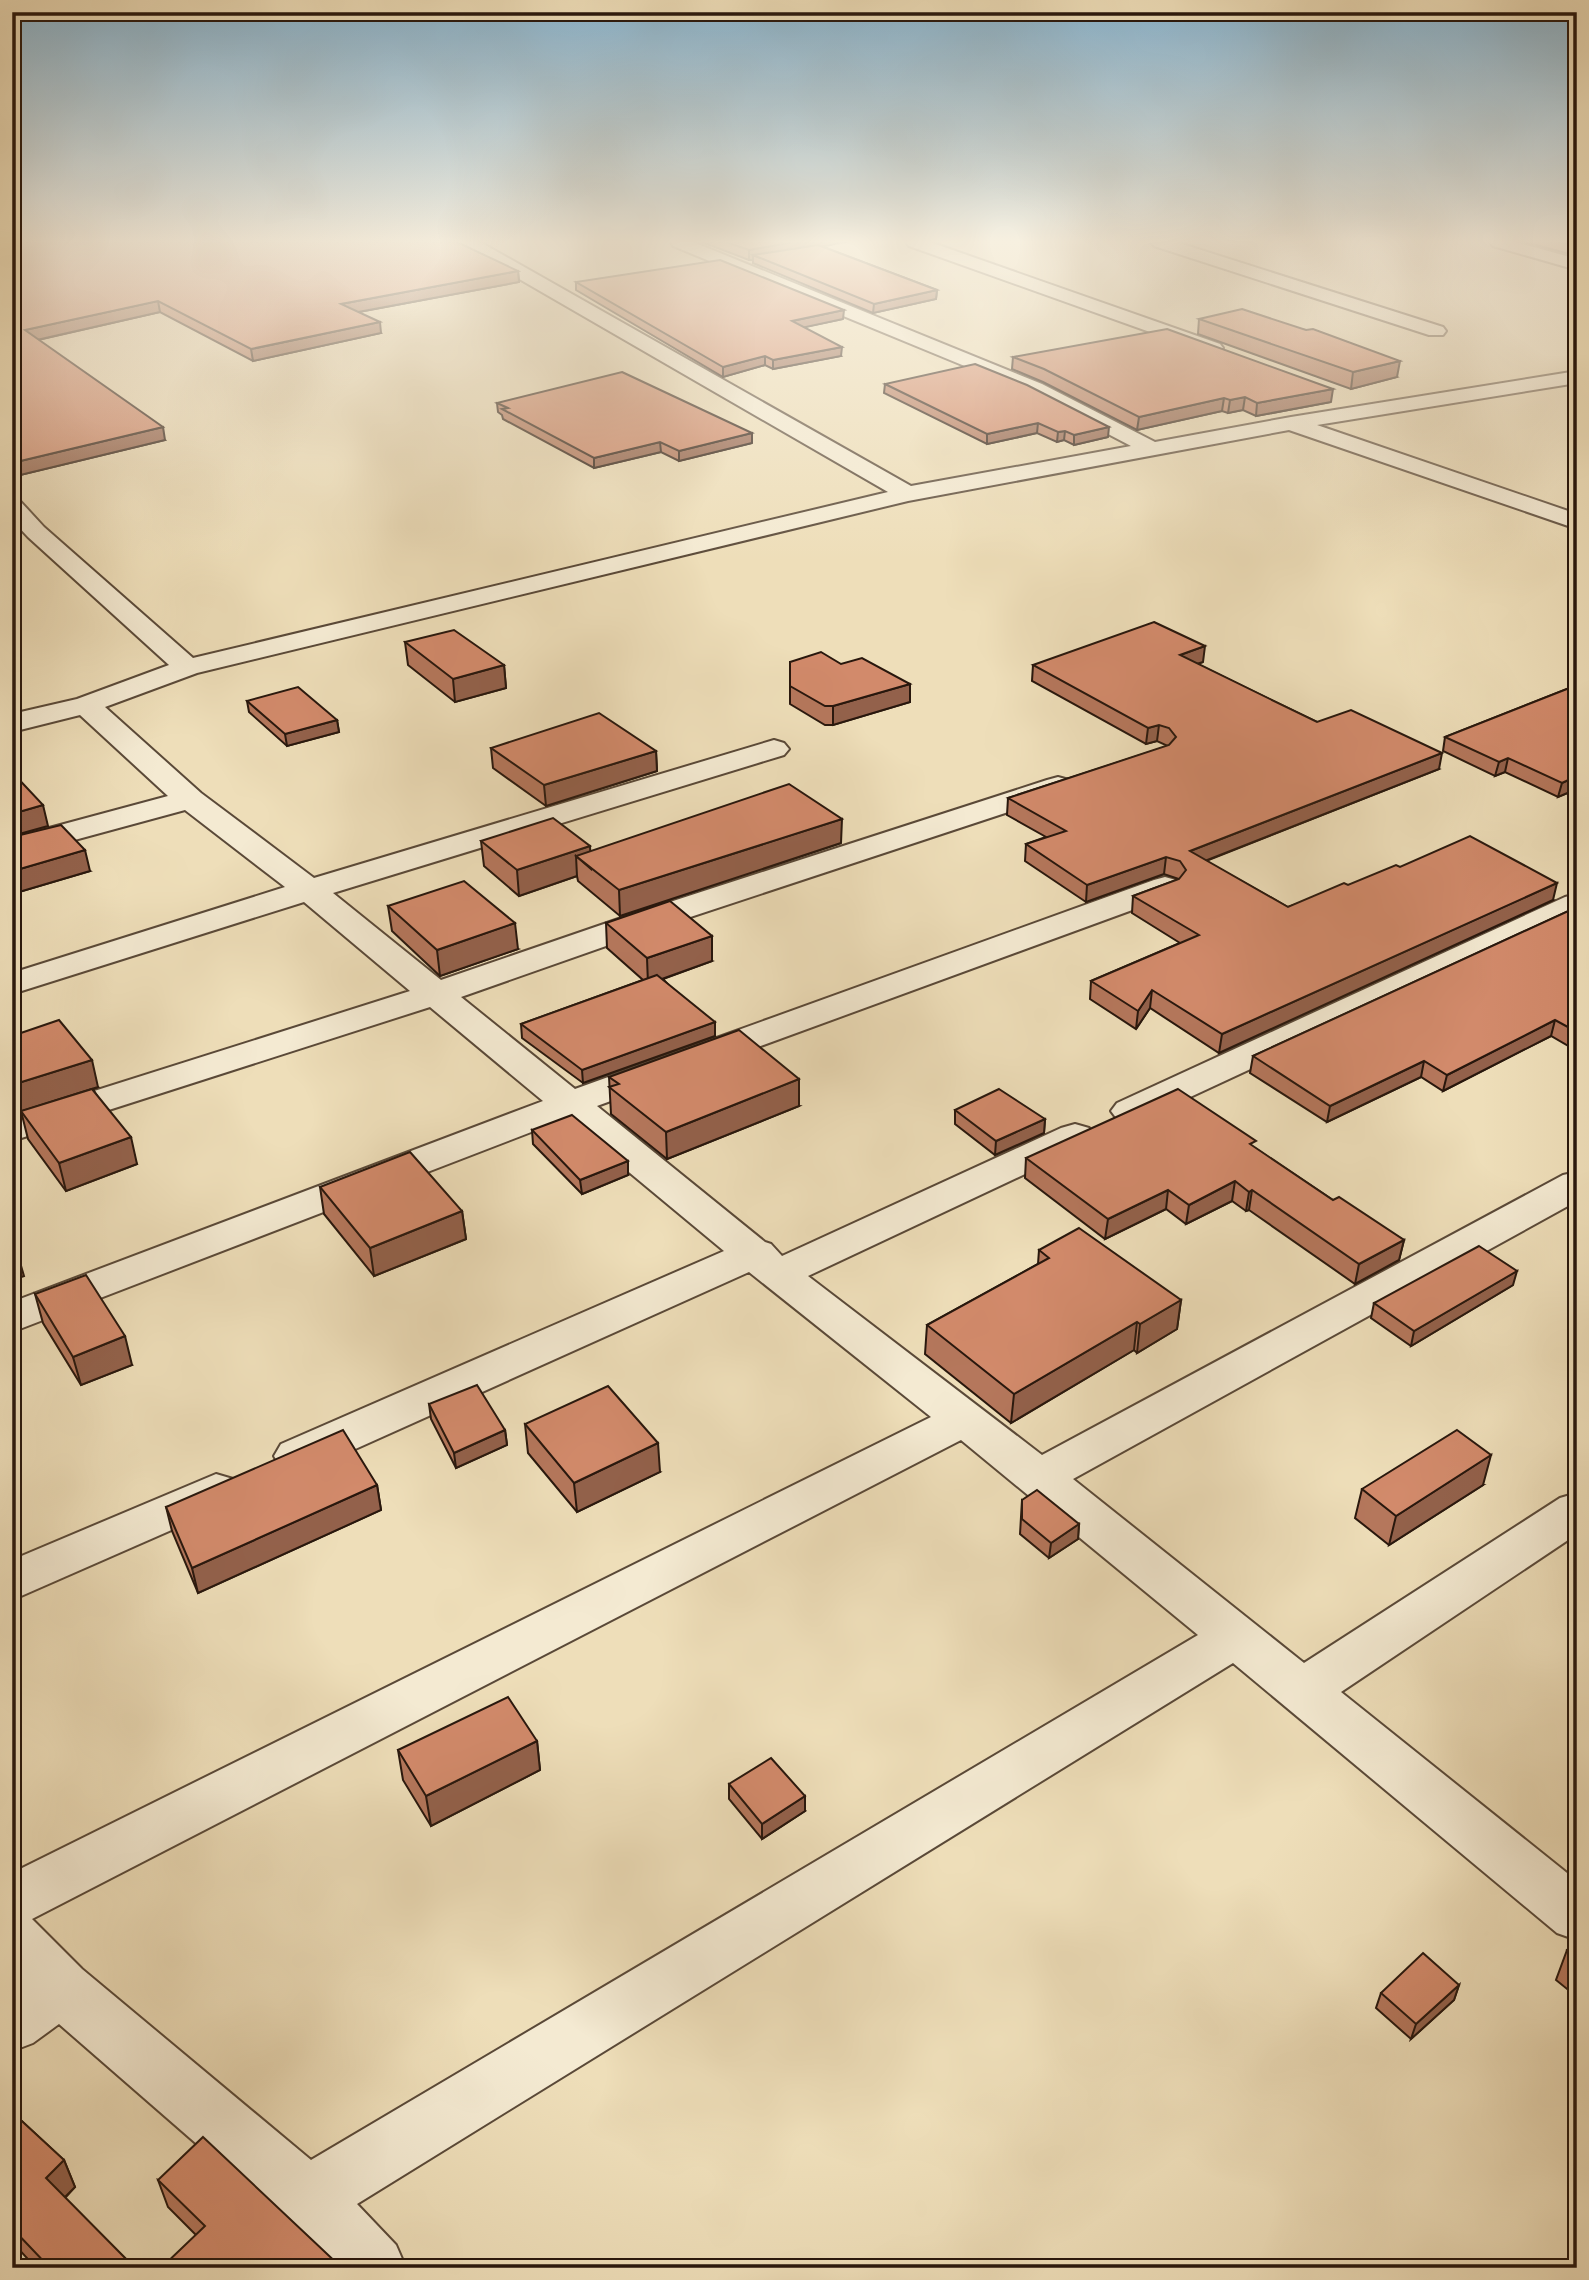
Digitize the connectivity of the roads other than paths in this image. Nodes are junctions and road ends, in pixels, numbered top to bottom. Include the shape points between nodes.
1 (654, 348) edge
2 (939, 348) edge
3 (1211, 348) edge
4 (1227, 354) edge
5 (1577, 377) edge
6 (1341, 395) dead end
7 (1380, 408) junction
8 (1291, 423) junction
9 (1155, 450) junction
10 (908, 494) junction
11 (12, 506) edge
12 (1577, 522) edge
13 (24, 534) edge
14 (188, 667) junction
15 (86, 705) junction
16 (12, 723) edge
17 (774, 749) dead end
18 (1091, 775) edge
19 (190, 799) junction
20 (12, 848) edge
21 (1164, 887) edge
22 (309, 890) junction
23 (1577, 904) edge
24 (12, 984) edge
25 (435, 995) junction
26 (571, 1103) junction
27 (12, 1130) edge
28 (1577, 1184) edge
29 (767, 1264) junction
30 (12, 1318) edge
31 (964, 1420) junction
32 (1039, 1477) junction
33 (1577, 1510) edge
34 (12, 1581) edge
35 (1235, 1637) junction
36 (1301, 1692) junction
37 (12, 1901) edge
38 (1577, 1914) edge
39 (12, 1937) edge
40 (61, 1988) junction
41 (12, 2023) edge
42 (307, 2199) junction
43 (373, 2268) edge

1 - 10 street
2 - 9 street via 1035,388
3 - 4 street
5 - 7 street
6 - 7 street
7 - 8 street
8 - 9 street
8 - 12 street
9 - 10 street
10 - 14 street
11 - 13 street
13 - 14 street
14 - 15 street
15 - 16 street
15 - 19 street
17 - 22 street
18 - 25 street
19 - 20 street
19 - 22 street
21 - 26 street
22 - 24 street
22 - 25 street
23 - 29 street
25 - 26 street
25 - 27 street
26 - 29 street
26 - 30 street
28 - 32 street
29 - 31 street
29 - 34 street via 258,1473
31 - 32 street
31 - 37 street
32 - 35 street
33 - 36 street
35 - 36 street
35 - 42 street
36 - 38 street
39 - 40 street
40 - 41 street
40 - 42 street
42 - 43 street

